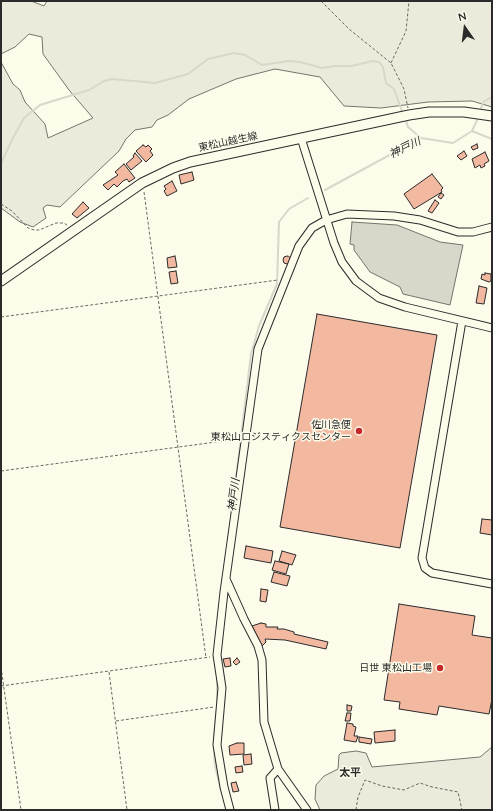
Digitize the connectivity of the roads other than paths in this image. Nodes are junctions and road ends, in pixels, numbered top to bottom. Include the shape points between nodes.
1 (492, 116) edge
2 (301, 138) junction
3 (326, 220) junction
4 (492, 227) edge
5 (1, 281) edge
6 (462, 321) junction
7 (492, 328) edge
8 (226, 579) junction
9 (492, 584) edge
10 (278, 769) junction
11 (230, 810) edge
12 (275, 810) edge
13 (307, 810) edge

1 - 2 main road, 東松山越生線 via 446,112 409,115
2 - 3 street
2 - 5 main road, 東松山越生線 via 190,162 142,183
3 - 4 street via 347,214 366,213 420,220 458,232 473,232
3 - 6 street via 342,262 364,288 379,298 405,307
3 - 8 street via 312,228 303,238 258,349
6 - 7 street
6 - 9 street via 422,558 425,568 432,573
8 - 10 street via 258,646 262,660 264,722
8 - 11 street via 217,655 222,688 217,745
10 - 12 street via 270,778
10 - 13 street

